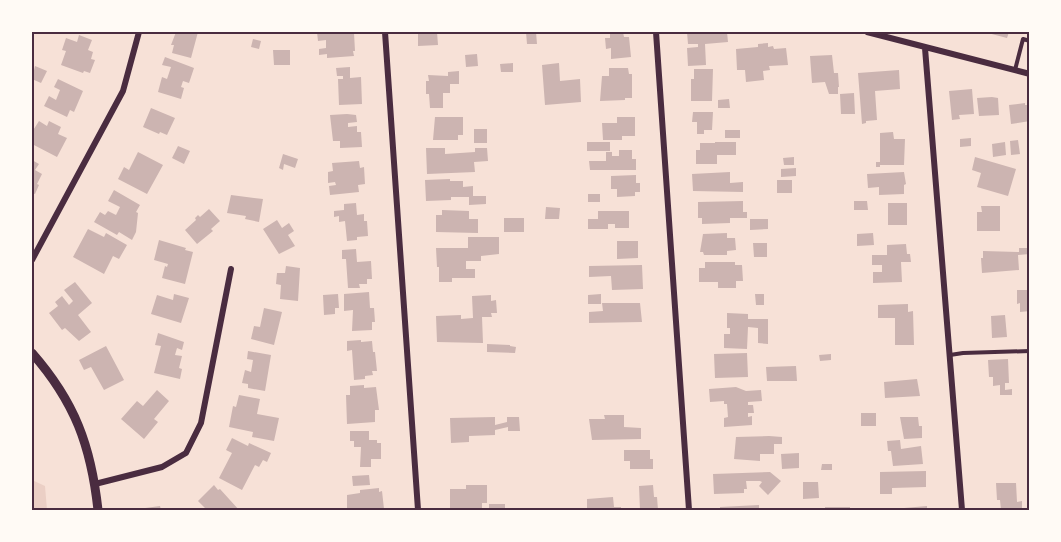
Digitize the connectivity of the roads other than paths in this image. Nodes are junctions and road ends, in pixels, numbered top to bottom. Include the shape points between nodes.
1 (140, 32) edge
2 (385, 32) edge
3 (656, 32) edge
4 (867, 32) edge
5 (881, 33) edge
6 (1029, 41) edge
7 (925, 48) junction
8 (1015, 70) junction
9 (1029, 74) edge
10 (32, 260) edge
11 (231, 269) dead end
12 (1029, 351) edge
13 (32, 353) edge
14 (950, 355) junction
15 (95, 484) junction
16 (98, 510) edge
17 (418, 510) edge
18 (689, 510) edge
19 (962, 510) edge

1 - 10 street via 123,91
2 - 17 street
3 - 18 street
4 - 5 street
5 - 7 street
6 - 8 lane via 1023,39
7 - 8 street
7 - 14 street
8 - 9 street
11 - 15 street via 201,423 186,453 162,467
12 - 14 lane
13 - 15 street via 70,405 88,448
14 - 19 street
15 - 16 street

